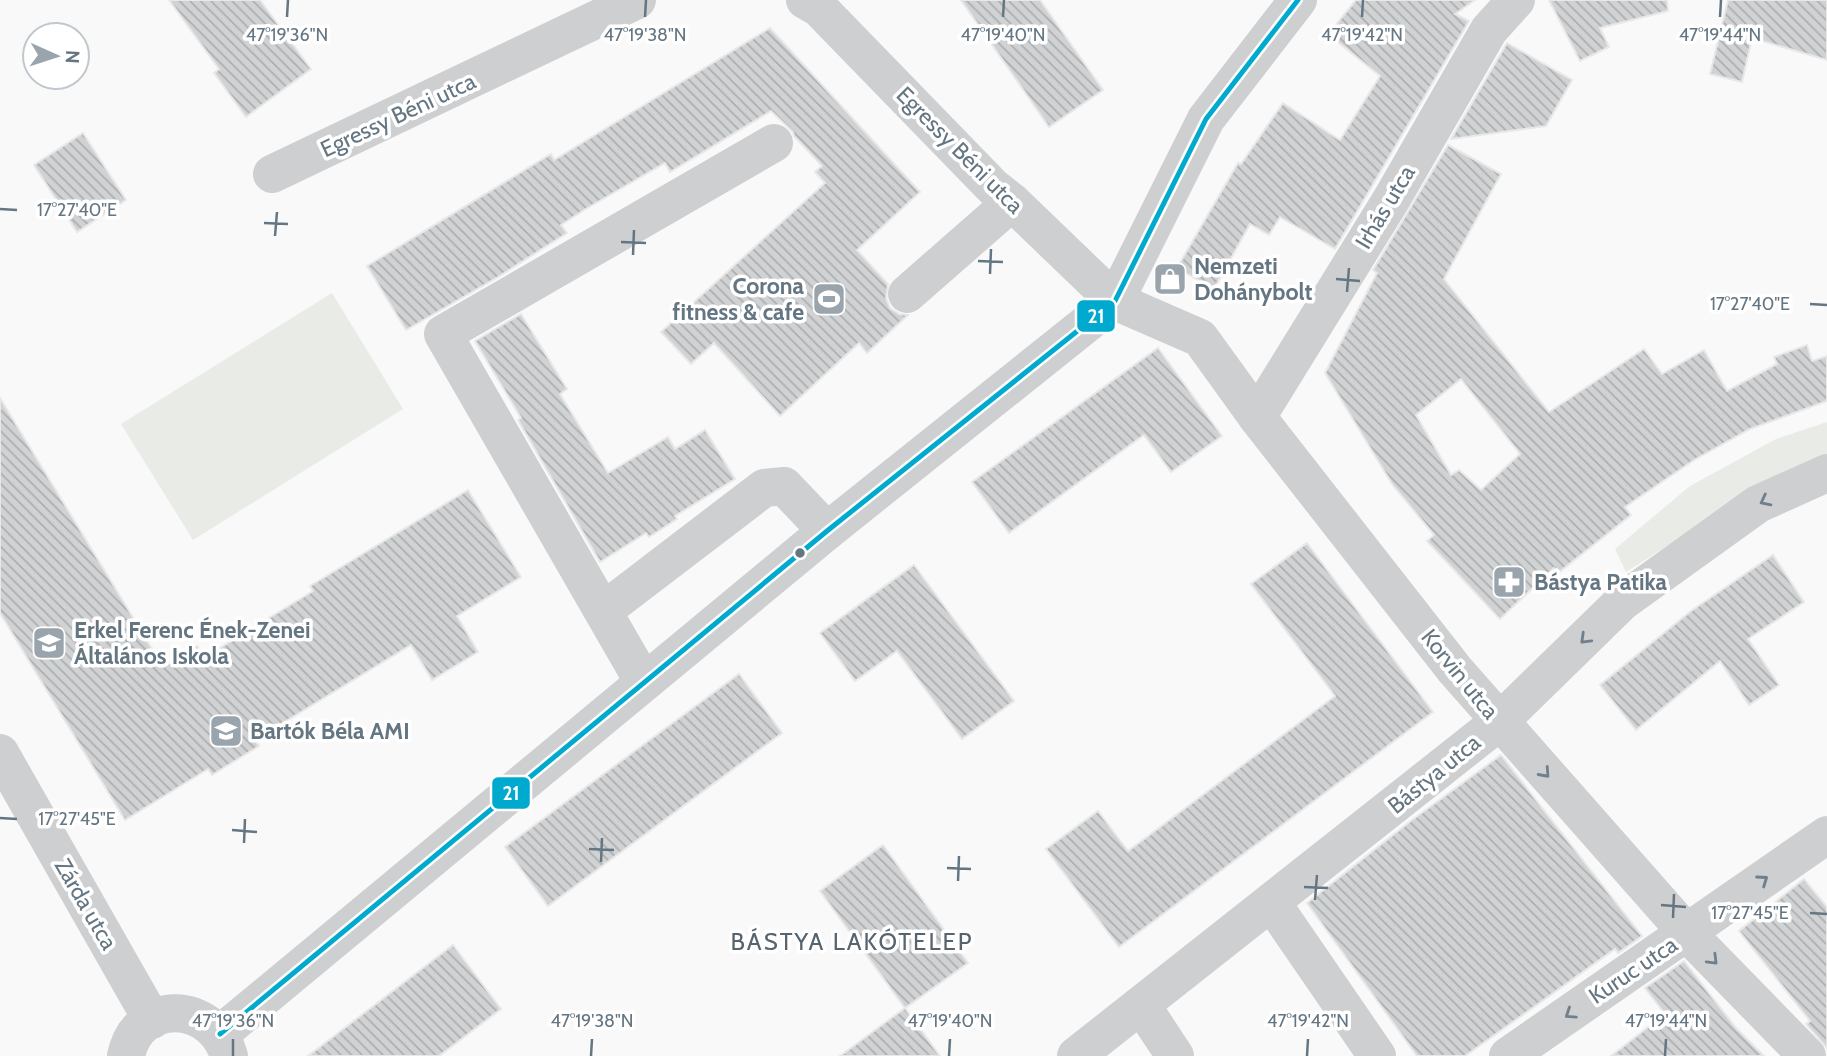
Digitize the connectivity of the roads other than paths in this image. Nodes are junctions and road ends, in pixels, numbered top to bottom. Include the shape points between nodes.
1 (637, 0) edge
2 (805, 0) edge
3 (1298, 0) edge
4 (1516, 0) edge
5 (774, 143) dead end
6 (272, 174) dead end
7 (1012, 202) junction
8 (907, 294) dead end
9 (1115, 301) junction
10 (1257, 417) junction
11 (1827, 472) edge
12 (827, 531) junction
13 (603, 611) junction
14 (643, 681) junction
15 (1499, 722) junction
16 (0, 753) edge
17 (1827, 835) edge
18 (1272, 903) junction
19 (1687, 933) junction
20 (1142, 1006) junction
21 (152, 1020) junction
22 (225, 1045) edge
23 (126, 1056) edge
24 (1076, 1056) edge
25 (1175, 1056) edge
26 (1377, 1056) edge
27 (1508, 1056) edge
28 (1807, 1056) edge

1 - 6 street, Egressy Béni utca
2 - 7 street, Egressy Béni utca
3 - 9 street via 1206,119
4 - 10 street, Irhás utca via 1489,30
5 - 13 street via 443,334
7 - 8 street
7 - 9 street, Egressy Béni utca
9 - 10 street, Korvin utca via 1200,338
9 - 12 street
10 - 15 street, Korvin utca
11 -> 15 street, Bástya utca via 1758,504 1623,601
12 - 13 street via 784,486 764,488
12 - 14 street
13 - 14 street
14 - 22 street
15 - 18 street, Bástya utca
15 -> 19 street, Korvin utca
16 - 21 street, Zárda utca
19 -> 17 street, Kuruc utca
18 - 20 street, Bástya utca
18 - 26 street
19 -> 27 street, Kuruc utca
19 -> 28 street, Korvin utca
20 - 24 street, Bástya utca
20 - 25 street
21 - 22 street via 172,1013 194,1016 212,1026
21 - 23 street via 133,1037

